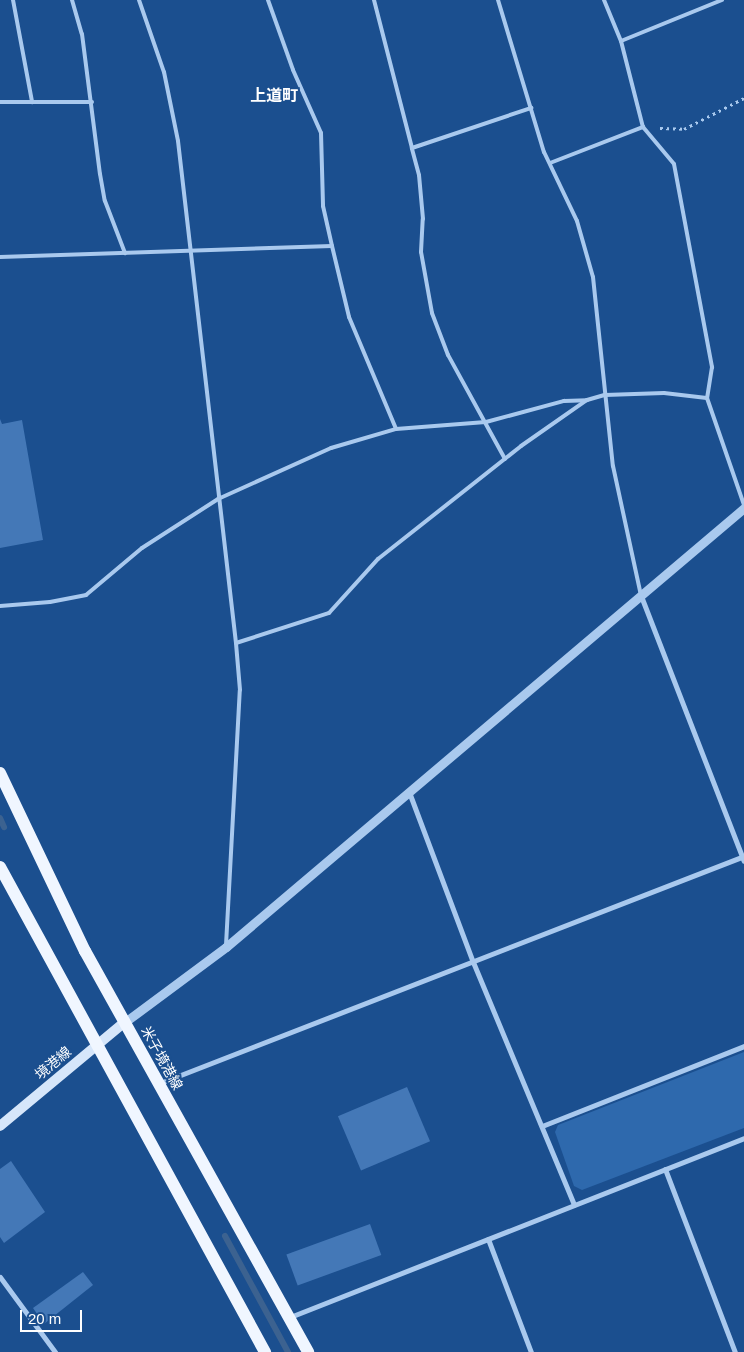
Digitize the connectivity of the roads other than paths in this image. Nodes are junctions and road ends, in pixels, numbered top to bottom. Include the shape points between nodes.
1 (13, 0) edge
2 (72, 0) edge
3 (139, 0) edge
4 (268, 0) edge
5 (374, 0) edge
6 (498, 0) edge
7 (604, 0) edge
8 (722, 0) edge
9 (620, 40) junction
10 (0, 102) edge
11 (32, 102) junction
12 (92, 102) junction
13 (531, 108) junction
14 (643, 127) junction
15 (412, 148) junction
16 (550, 163) junction
17 (332, 246) junction
18 (124, 253) junction
19 (189, 253) junction
20 (0, 257) edge
21 (604, 394) junction
22 (706, 398) junction
23 (587, 400) junction
24 (486, 422) junction
25 (396, 429) junction
26 (505, 459) junction
27 (218, 499) junction
28 (744, 506) edge
29 (641, 596) junction
30 (0, 606) edge
31 (236, 643) junction
32 (0, 773) edge
33 (409, 792) junction
34 (743, 858) edge
35 (0, 867) edge
36 (226, 947) junction
37 (473, 962) junction
38 (125, 1022) junction
39 (97, 1045) junction
40 (744, 1046) edge
41 (159, 1084) junction
42 (0, 1126) edge
43 (542, 1126) junction
44 (744, 1138) edge
45 (665, 1169) junction
46 (574, 1205) junction
47 (488, 1239) junction
48 (0, 1277) edge
49 (289, 1318) junction
50 (55, 1352) edge
51 (266, 1352) edge
52 (308, 1352) edge
53 (531, 1352) edge
54 (735, 1352) edge

1 - 11 lane
2 - 12 lane via 82,34
3 - 19 lane via 164,72 178,141
4 - 17 lane via 293,70 321,133 323,206
5 - 15 lane
6 - 13 lane
7 - 9 lane
8 - 9 lane
9 - 14 lane
10 - 11 lane
11 - 12 lane
12 - 18 lane via 104,192
13 - 15 lane
13 - 16 lane
14 - 16 lane
14 - 22 lane via 674,164 712,367
15 - 24 lane via 419,176 423,218 421,252 432,313 448,355
16 - 21 lane via 577,221 593,277
17 - 19 lane
17 - 25 lane via 349,317
18 - 19 lane
18 - 20 lane
19 - 27 lane
21 - 22 lane via 664,393
21 - 23 lane
21 - 29 lane via 614,466
22 - 28 lane
23 - 24 lane via 564,401
23 - 26 lane
24 - 25 lane
24 - 26 lane
25 - 27 lane via 331,448
26 - 31 lane via 378,560 329,613
27 - 30 lane via 142,548 86,595
27 - 31 lane
28 - 29 street
29 - 33 street
29 - 34 street
31 - 36 lane via 240,690
32 - 38 main road, 米子境港線 via 85,951
33 - 36 street
33 - 37 street
34 - 37 street
35 - 39 main road
36 - 38 street
37 - 41 street
37 - 43 street
38 - 39 main road, 境港線
38 - 41 main road, 米子境港線
39 - 42 main road, 境港線
39 - 51 main road
40 - 43 street
41 - 49 main road, 米子境港線
43 - 46 street
44 - 45 street
45 - 46 street
45 - 54 street
46 - 47 street
47 - 49 street
47 - 53 street
48 - 50 street
49 - 52 main road, 米子境港線

